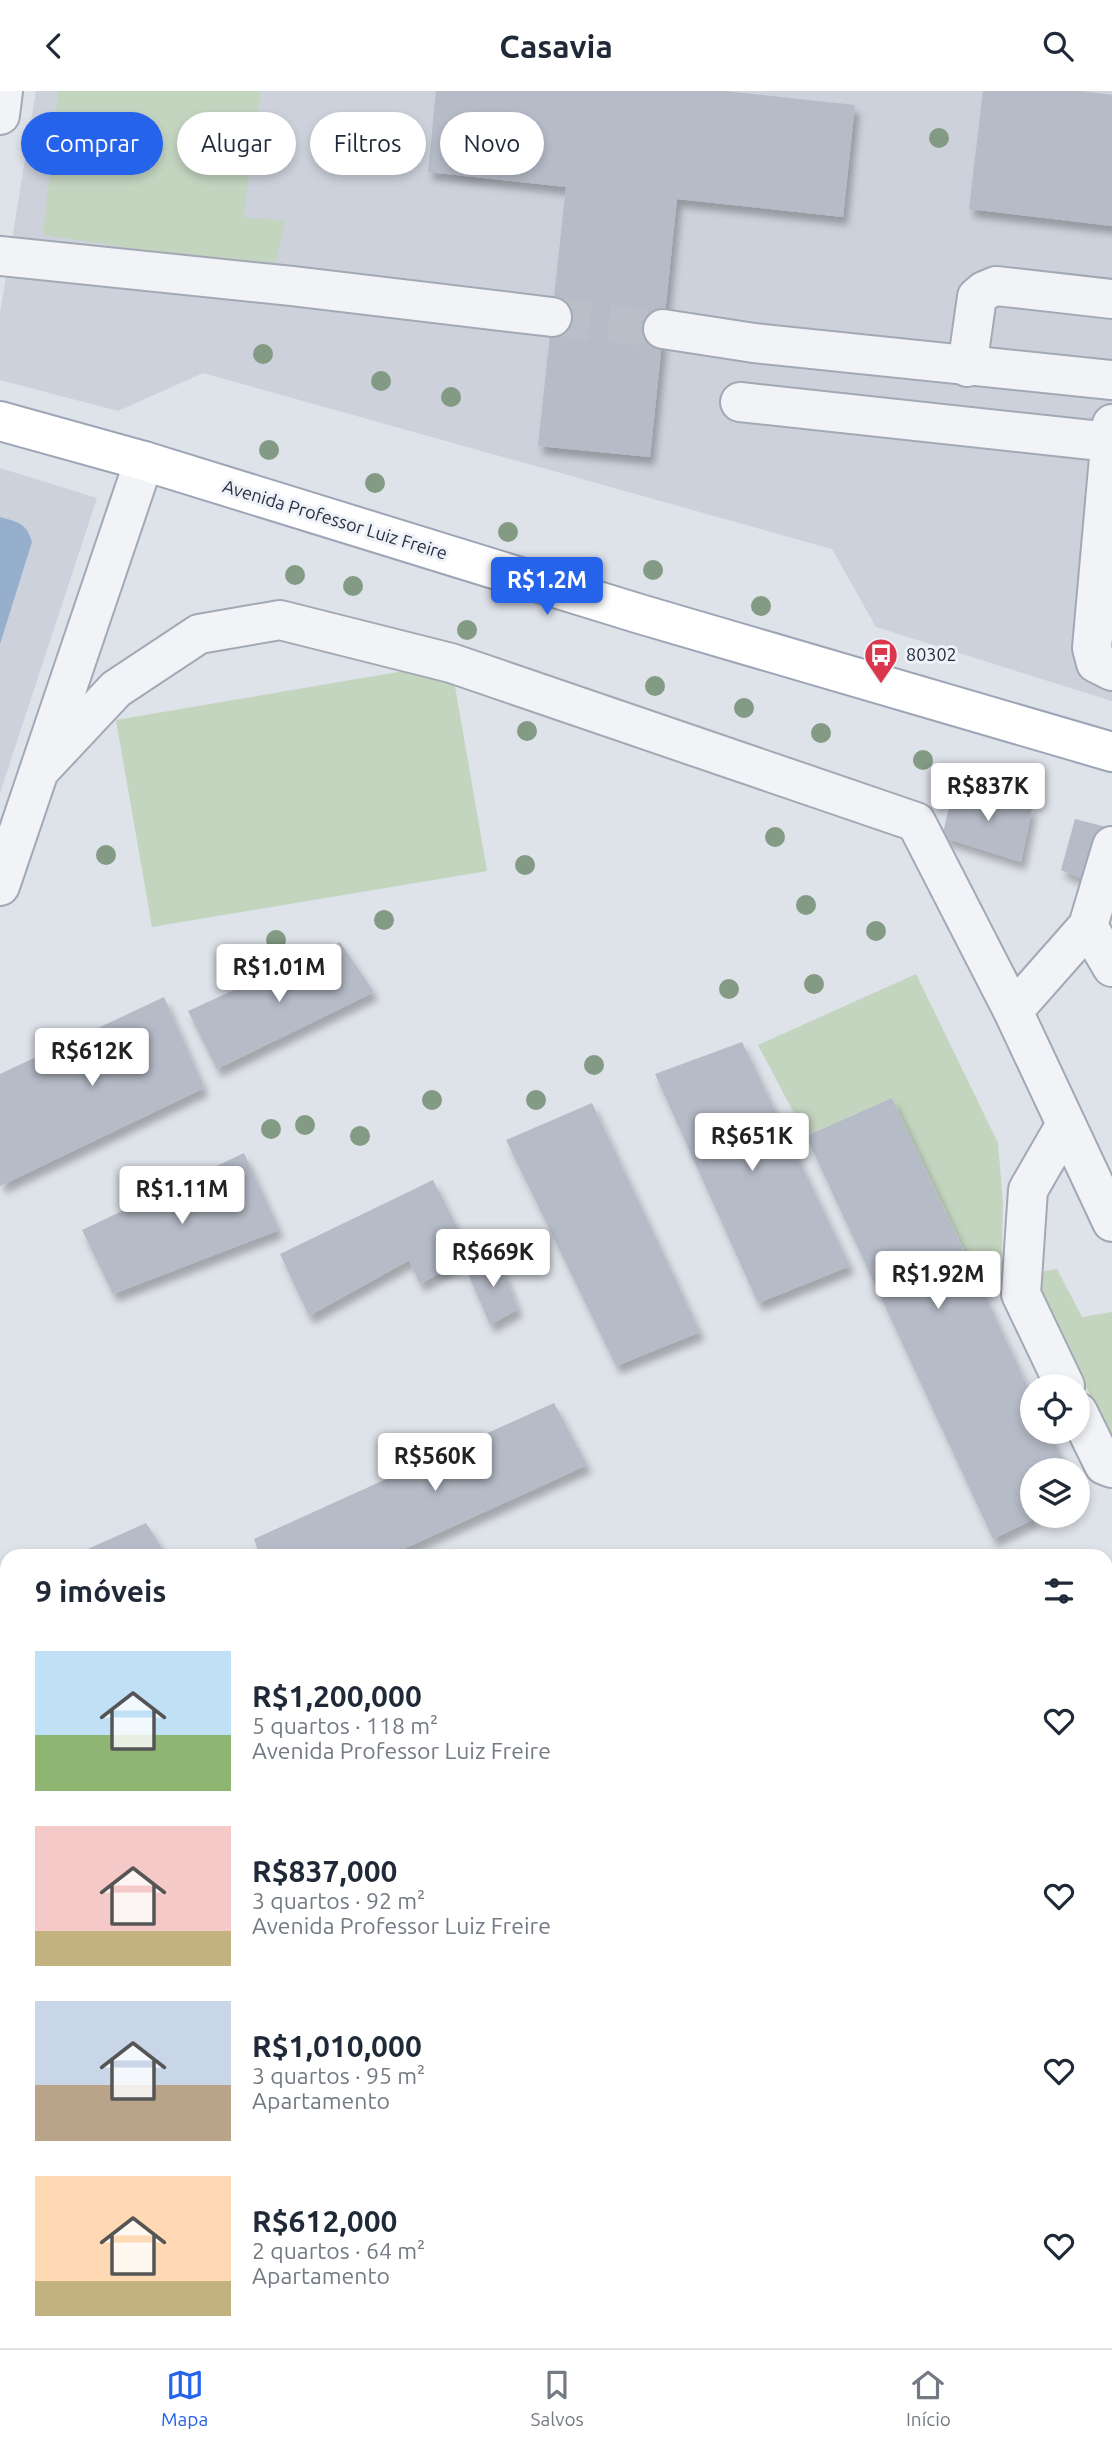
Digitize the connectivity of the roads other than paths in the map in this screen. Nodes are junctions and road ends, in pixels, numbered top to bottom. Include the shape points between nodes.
1 (3, 91) edge
2 (0, 114) edge
3 (0, 256) edge
4 (1112, 299) edge
5 (552, 317) tunnel mouth
6 (663, 329) tunnel mouth
7 (967, 367) junction
8 (1112, 380) edge
9 (740, 402) dead end
10 (0, 421) edge
11 (1111, 433) edge
12 (144, 461) junction
13 (1112, 671) edge
14 (1112, 752) edge
15 (40, 770) junction
16 (1112, 846) edge
17 (0, 886) edge
18 (1100, 924) edge
19 (1112, 967) edge
20 (1013, 1011) junction
21 (1066, 1124) junction
22 (1112, 1222) edge
23 (1059, 1374) edge
24 (1090, 1436) edge
25 (1112, 1468) edge

1 - 2 lane
3 - 5 lane
4 - 7 lane via 996,286 984,291 977,297
6 - 7 lane via 754,344
7 - 8 lane
9 - 11 lane
10 - 12 main road, Avenida Professor Luiz Freire
11 - 13 lane via 1092,648 1096,663
12 - 14 main road, Avenida Professor Luiz Freire via 640,614
12 - 15 lane
15 - 17 lane
15 - 20 lane via 116,689 199,635 280,620 451,663 916,822
16 - 18 lane
18 - 19 lane
18 - 20 lane
20 - 21 lane
21 - 22 lane
21 - 23 lane via 1028,1190 1021,1294
24 - 25 lane via 1104,1465

